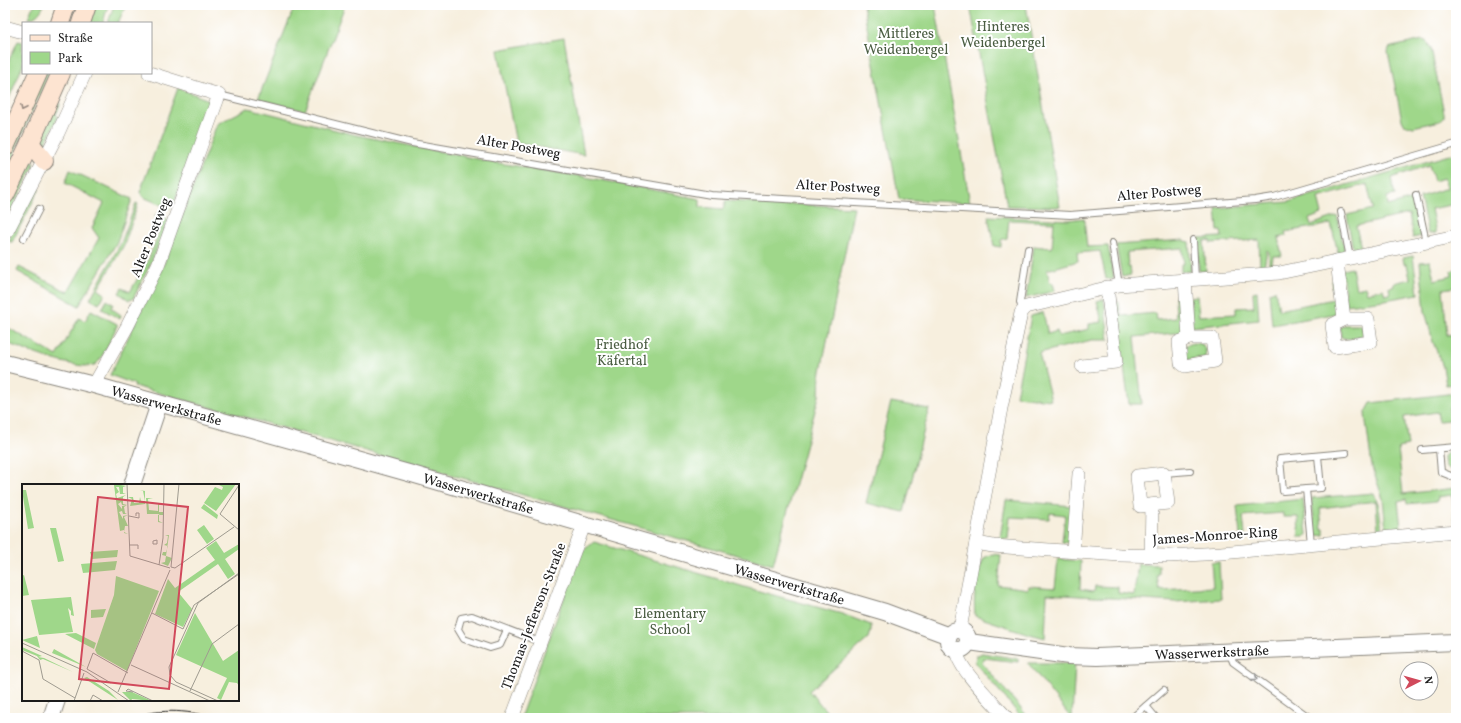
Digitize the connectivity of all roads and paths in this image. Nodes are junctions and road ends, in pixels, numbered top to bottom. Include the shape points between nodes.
1 (66, 5) edge
2 (87, 5) edge
3 (60, 22) edge
4 (80, 22) edge
5 (5, 27) edge
6 (22, 32) edge
7 (38, 74) edge
8 (61, 74) edge
9 (85, 74) edge
10 (152, 74) edge
11 (219, 95) junction
12 (30, 143) junction
13 (1456, 144) edge
14 (5, 147) edge
15 (44, 161) junction
16 (5, 195) edge
17 (1416, 195) dead end
18 (39, 209) dead end
19 (1341, 212) dead end
20 (5, 235) edge
21 (1456, 236) edge
22 (24, 238) dead end
23 (1193, 240) dead end
24 (1426, 242) junction
25 (1112, 243) dead end
26 (1028, 249) dead end
27 (1343, 260) junction
28 (1190, 279) junction
29 (1113, 286) junction
30 (1022, 311) junction
31 (1344, 319) dead end
32 (1189, 338) dead end
33 (5, 363) edge
34 (1082, 366) dead end
35 (94, 385) junction
36 (158, 404) junction
37 (1456, 447) edge
38 (1439, 449) junction
39 (1422, 450) dead end
40 (1346, 453) dead end
41 (1318, 456) junction
42 (1190, 470) dead end
43 (1164, 473) junction
44 (1079, 474) dead end
45 (1456, 478) edge
46 (132, 484) edge
47 (1306, 489) junction
48 (1152, 505) junction
49 (584, 525) junction
50 (1456, 531) edge
51 (976, 543) junction
52 (1311, 544) junction
53 (1072, 551) junction
54 (1151, 556) junction
55 (507, 630) junction
56 (958, 639) junction
57 (540, 642) junction
58 (1456, 642) edge
59 (1228, 651) junction
60 (1164, 690) dead end
61 (57, 701) edge
62 (68, 701) edge
63 (1146, 706) junction
64 (51, 718) edge
65 (63, 718) edge
66 (512, 718) edge
67 (1007, 718) edge
68 (1132, 718) edge
69 (1156, 718) edge
70 (1310, 718) edge

1 - 3 main road
2 - 4 main road
5 - 6 street
7 -> 14 main road
8 - 12 main road
9 - 15 street
10 - 11 street, Alter Postweg
11 - 13 lane, Alter Postweg via 412,143 711,195 1063,214 1274,197
11 - 35 street, Alter Postweg via 158,265
12 - 15 main road
12 - 16 main road
15 - 20 street
17 - 24 lane
18 - 22 lane
19 - 27 lane
21 - 24 street
23 - 28 lane
24 - 27 street
25 - 29 lane
26 - 30 lane via 1020,302
27 - 28 street via 1279,273
27 - 31 street
28 - 29 street
28 - 32 street
29 - 30 street via 1032,305
29 - 34 street via 1116,362
30 - 51 street
33 - 35 street, Wasserwerkstraße
35 - 36 street, Wasserwerkstraße
36 - 46 street
36 - 49 street, Wasserwerkstraße via 412,474
37 - 38 lane
38 - 39 lane
38 - 45 lane via 1441,472
40 - 41 lane
41 - 47 lane via 1321,488
41 - 47 lane via 1280,459 1283,491
42 - 43 lane
43 - 48 street via 1168,503
43 - 48 street via 1136,476 1140,506
44 - 53 street
47 - 52 lane
48 - 54 street
49 - 56 street, Wasserwerkstraße via 885,612
49 - 57 street, Thomas-Jefferson-Straße
50 - 52 street, James-Monroe-Ring
51 - 53 street, James-Monroe-Ring
51 - 56 street
52 - 54 street, James-Monroe-Ring via 1194,555
53 - 54 street, James-Monroe-Ring
55 - 55 lane via 472,616 461,618 458,629 464,639 490,648 500,646
55 - 57 lane
56 - 59 street, Wasserwerkstraße via 1015,650 1077,656
56 - 67 street via 956,655 965,670
57 - 66 street, Thomas-Jefferson-Straße
58 - 59 street, Wasserwerkstraße
59 -> 70 lane via 1233,662
60 - 63 lane
61 - 64 street
62 - 65 street
63 - 68 lane
63 - 69 lane

